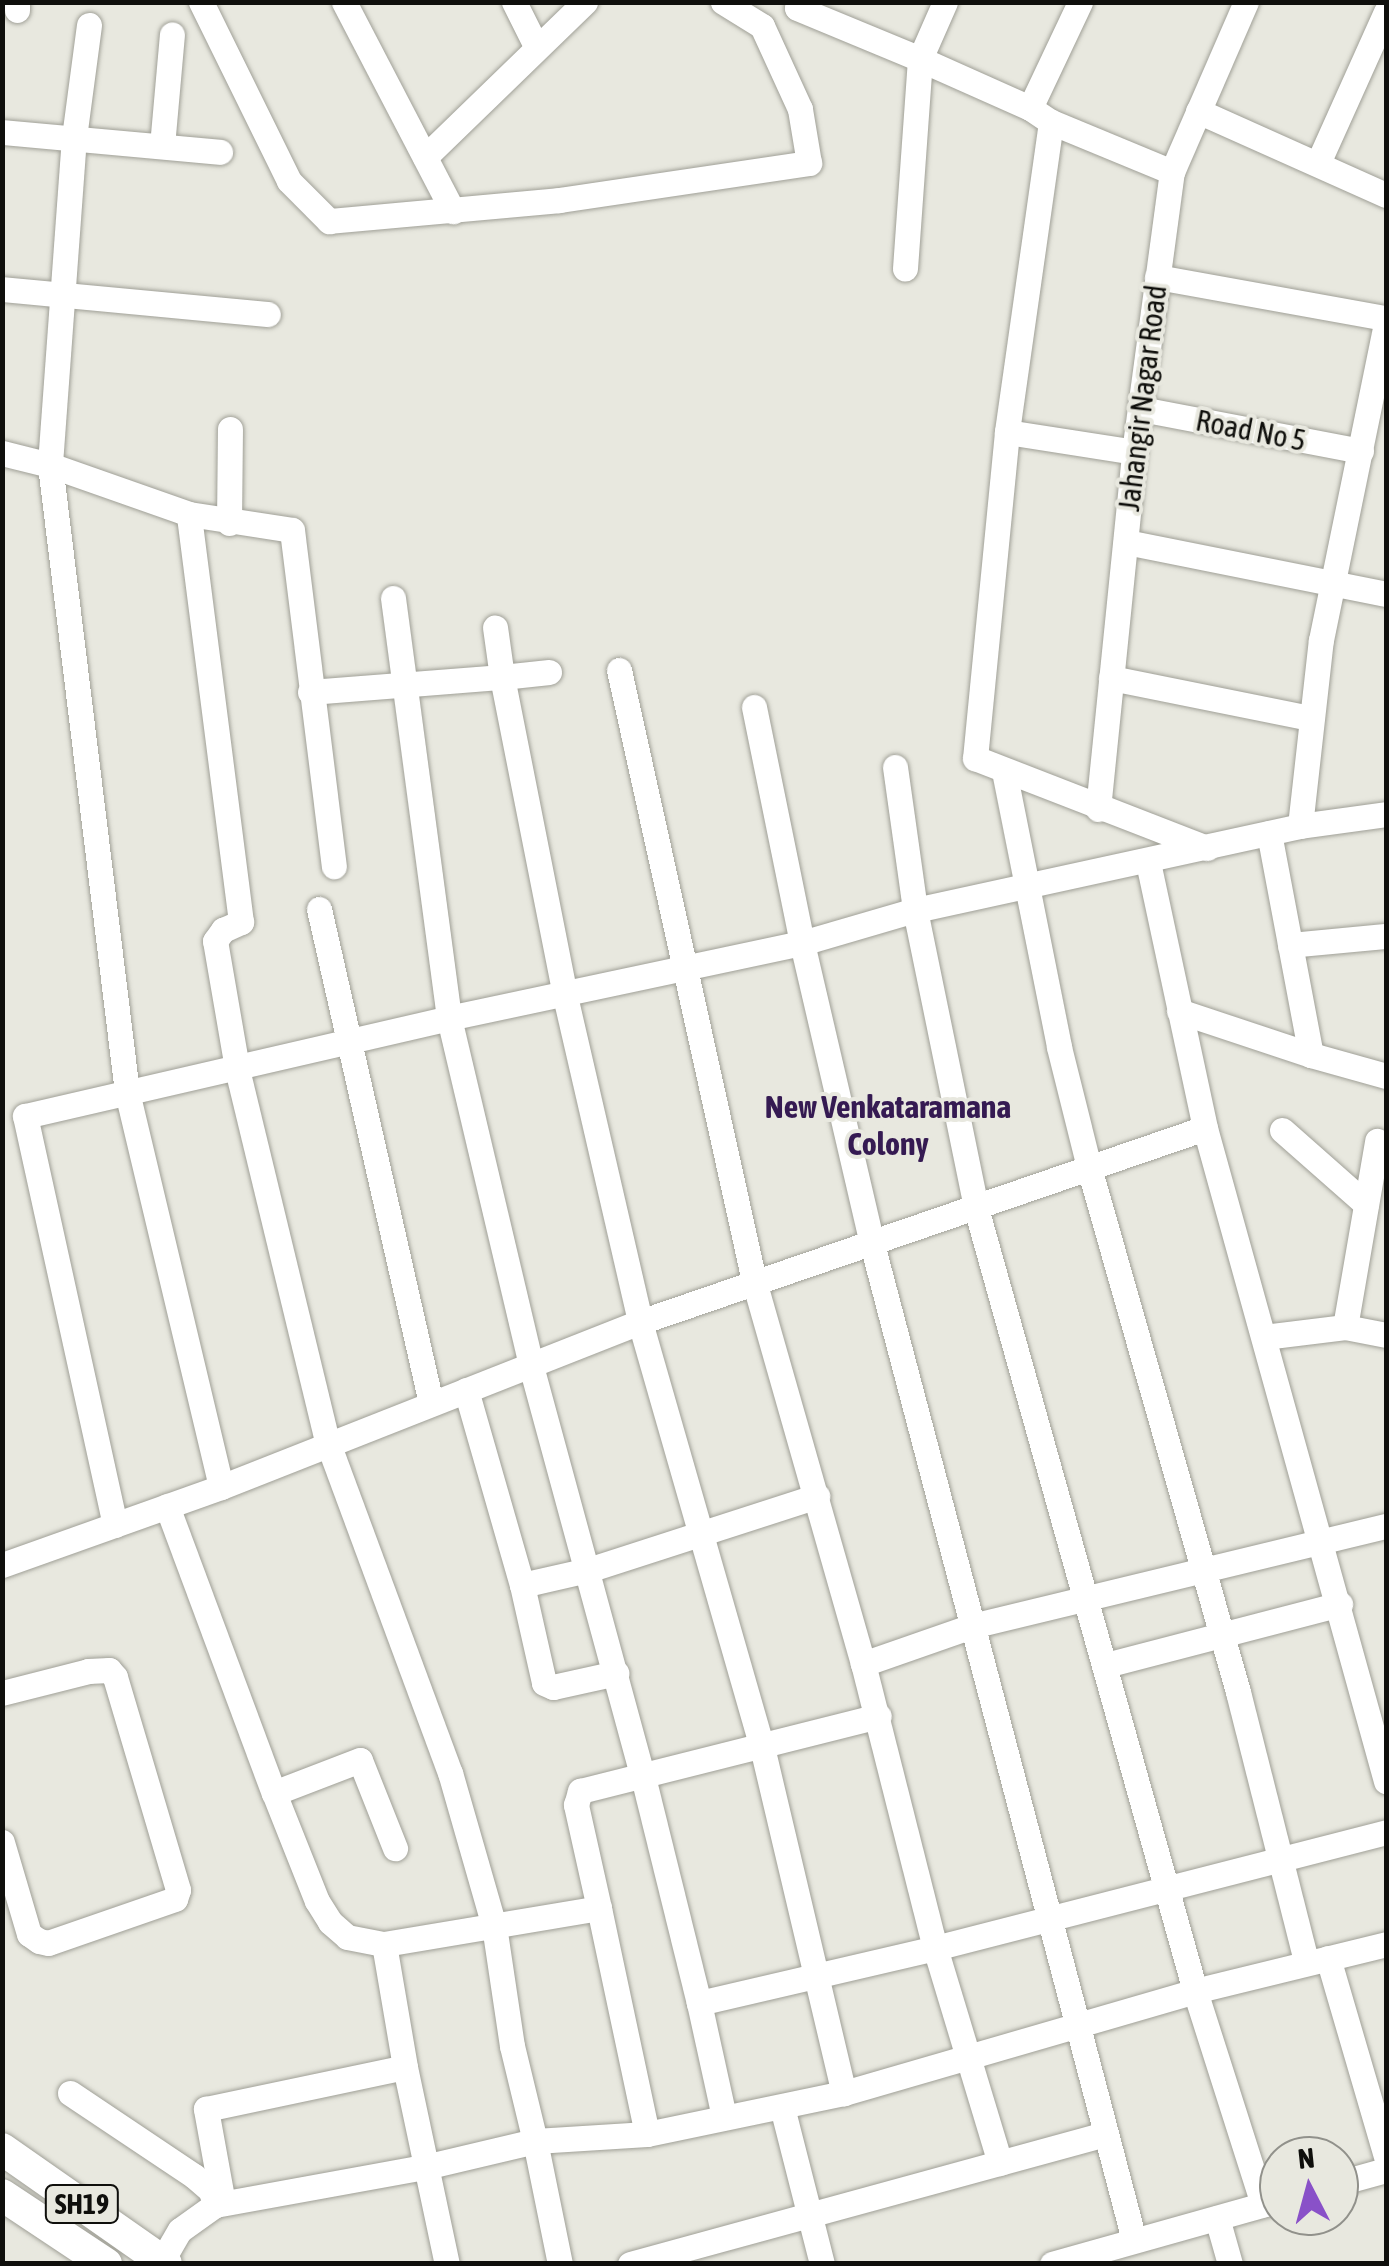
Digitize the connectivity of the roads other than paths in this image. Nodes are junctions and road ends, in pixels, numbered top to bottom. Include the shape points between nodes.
1 (200, 2) edge
2 (344, 2) edge
3 (514, 2) edge
4 (585, 2) edge
5 (723, 2) edge
6 (945, 2) edge
7 (1080, 2) edge
8 (1246, 2) edge
9 (793, 4) edge
10 (1386, 12) edge
11 (89, 25) dead end
12 (172, 34) dead end
13 (538, 48) junction
14 (920, 59) junction
15 (1198, 112) junction
16 (1040, 115) junction
17 (2, 132) edge
18 (74, 137) junction
19 (162, 146) junction
20 (220, 152) dead end
21 (425, 157) junction
22 (1318, 164) junction
23 (1172, 172) junction
24 (1386, 195) edge
25 (453, 211) junction
26 (905, 268) dead end
27 (1157, 277) junction
28 (2, 290) edge
29 (65, 296) junction
30 (268, 314) dead end
31 (1386, 321) edge
32 (1141, 409) junction
33 (230, 430) dead end
34 (1007, 432) junction
35 (1360, 451) junction
36 (1134, 452) junction
37 (2, 453) edge
38 (50, 465) junction
39 (189, 514) junction
40 (229, 523) junction
41 (1126, 542) junction
42 (1333, 584) junction
43 (1386, 594) edge
44 (393, 598) dead end
45 (494, 627) dead end
46 (620, 670) dead end
47 (549, 672) dead end
48 (502, 677) junction
49 (1111, 678) junction
50 (402, 683) junction
51 (310, 692) junction
52 (754, 708) dead end
53 (1310, 718) junction
54 (895, 766) dead end
55 (1004, 771) junction
56 (1098, 808) junction
57 (1386, 814) edge
58 (1300, 826) junction
59 (1269, 833) junction
60 (1207, 848) junction
61 (1148, 862) junction
62 (334, 866) dead end
63 (1026, 886) junction
64 (319, 909) dead end
65 (916, 910) junction
66 (1386, 936) edge
67 (802, 944) junction
68 (1290, 945) junction
69 (682, 969) junction
70 (565, 996) junction
71 (1179, 1011) junction
72 (449, 1018) junction
73 (349, 1043) junction
74 (1311, 1055) junction
75 (238, 1068) junction
76 (1386, 1076) edge
77 (127, 1092) junction
78 (1204, 1128) junction
79 (1282, 1130) dead end
80 (1377, 1142) dead end
81 (1090, 1171) junction
82 (1366, 1204) junction
83 (976, 1208) junction
84 (872, 1244) junction
85 (754, 1281) junction
86 (640, 1322) junction
87 (1345, 1328) junction
88 (1386, 1335) edge
89 (1264, 1337) junction
90 (530, 1366) junction
91 (466, 1390) junction
92 (431, 1403) junction
93 (327, 1442) junction
94 (221, 1487) junction
95 (816, 1496) junction
96 (168, 1506) junction
97 (115, 1525) junction
98 (1386, 1526) edge
99 (702, 1533) junction
100 (1322, 1539) junction
101 (2, 1565) edge
102 (1201, 1568) junction
103 (588, 1570) junction
104 (522, 1585) junction
105 (1087, 1596) junction
106 (1340, 1604) junction
107 (972, 1626) junction
108 (1220, 1635) junction
109 (862, 1664) junction
110 (1106, 1665) junction
111 (616, 1673) junction
112 (2, 1693) edge
113 (878, 1716) junction
114 (762, 1747) junction
115 (1383, 1751) edge
116 (644, 1776) junction
117 (1386, 1782) edge
118 (274, 1793) junction
119 (1386, 1832) edge
120 (2, 1842) edge
121 (395, 1848) dead end
122 (1276, 1858) junction
123 (1168, 1890) junction
124 (599, 1908) junction
125 (1046, 1917) junction
126 (494, 1926) junction
127 (384, 1944) junction
128 (1386, 1944) edge
129 (935, 1948) junction
130 (1317, 1960) junction
131 (819, 1978) junction
132 (1195, 1990) junction
133 (699, 2003) junction
134 (1077, 2026) junction
135 (965, 2059) junction
136 (405, 2068) junction
137 (70, 2093) dead end
138 (844, 2093) junction
139 (782, 2106) junction
140 (724, 2117) junction
141 (647, 2134) junction
142 (1106, 2134) junction
143 (536, 2140) junction
144 (2, 2149) edge
145 (1386, 2156) edge
146 (1000, 2164) junction
147 (425, 2167) junction
148 (1259, 2169) edge
149 (1386, 2170) edge
150 (1359, 2178) edge
151 (2, 2195) edge
152 (219, 2204) junction
153 (1259, 2206) edge
154 (810, 2215) junction
155 (1217, 2218) junction
156 (1129, 2249) edge
157 (162, 2262) edge
158 (106, 2264) edge
159 (447, 2264) edge
160 (560, 2264) edge
161 (630, 2264) edge
162 (822, 2264) edge
163 (1052, 2264) edge
164 (1230, 2264) edge

1 - 25 street via 289,181 329,221
2 - 21 street
3 - 13 street
4 - 13 street
5 - 25 street via 762,26 800,108 810,163
6 - 14 street
7 - 16 street
8 - 15 street, Jahangir Nagar Road
9 - 14 street
10 - 22 street
11 - 18 street
12 - 19 street
13 - 21 street
14 - 16 street
14 - 26 street
15 - 22 street
15 - 23 street, Jahangir Nagar Road
16 - 23 street
16 - 34 street
17 - 18 street
18 - 19 street
18 - 29 street
19 - 20 street
21 - 25 street
22 - 24 street
23 - 27 street, Jahangir Nagar Road
27 - 31 street
27 - 32 street, Jahangir Nagar Road
28 - 29 street
29 - 30 street
29 - 38 street
31 - 35 street
32 - 35 street, Road No 5
32 - 36 street, Jahangir Nagar Road
33 - 40 street
34 - 36 street
34 - 55 street via 974,758
35 - 42 street
36 - 41 street, Jahangir Nagar Road
37 - 38 street
38 - 39 street
38 - 77 street
39 - 40 street
39 - 75 street via 241,922 216,941
40 - 51 street via 286,527 294,534
41 - 42 street
41 - 49 street, Jahangir Nagar Road
42 - 43 street
42 - 53 street
44 - 50 street
45 - 48 street
46 - 69 street
47 - 48 street
48 - 50 street
48 - 70 street
49 - 53 street
49 - 56 street, Jahangir Nagar Road
50 - 51 street
50 - 72 street
51 - 62 street
52 - 67 street
53 - 58 street
54 - 65 street
55 - 56 street
55 - 63 street
56 - 60 street
57 - 58 street
58 - 59 street
59 - 60 street
59 - 68 street
60 - 61 street
61 - 63 street
61 - 71 street
63 - 65 street
63 - 81 street
64 - 73 street
65 - 67 street
65 - 83 street
66 - 68 street
67 - 69 street
67 - 84 street
68 - 74 street
69 - 70 street
69 - 85 street
70 - 72 street
70 - 86 street
71 - 74 street
71 - 78 street
72 - 73 street
72 - 90 street
73 - 75 street
73 - 92 street
74 - 76 street
75 - 77 street
75 - 93 street
77 - 94 street
77 - 97 street via 26,1116
78 - 81 street
78 - 89 street
79 - 82 street
80 - 82 street
81 - 83 street
81 - 102 street
82 - 87 street
83 - 84 street
83 - 105 street
84 - 85 street
84 - 107 street
85 - 86 street
85 - 95 street
86 - 90 street
86 - 99 street
87 - 88 street
87 - 89 street
89 - 100 street
90 - 91 street
90 - 103 street
91 - 92 street
91 - 104 street
92 - 93 street
93 - 94 street
93 - 126 street via 450,1772
94 - 96 street
95 - 99 street
95 - 109 street
96 - 97 street
96 - 118 street
97 - 101 street
98 - 100 street
99 - 103 street
99 - 114 street
100 - 102 street
100 - 106 street
102 - 105 street
102 - 108 street
103 - 104 street
103 - 111 street
104 - 111 street via 544,1683 553,1687
105 - 107 street
105 - 110 street
106 - 108 street
106 - 115 street
107 - 109 street
107 - 125 street
108 - 110 street
108 - 122 street
109 - 113 street
110 - 123 street
111 - 116 street
112 - 120 street via 99,1668 115,1677 178,1890 175,1899 39,1941 29,1934
113 - 114 street
113 - 129 street
114 - 116 street
114 - 131 street
115 - 117 street
116 - 124 street via 588,1786 576,1797
116 - 133 street
118 - 121 street via 360,1760
118 - 127 street via 330,1922 347,1937
119 - 122 street
122 - 123 street
122 - 130 street
123 - 125 street
123 - 132 street
124 - 126 street
124 - 141 street
125 - 129 street
125 - 134 street
126 - 127 street
126 - 143 street via 512,2046
127 - 136 street
128 - 130 street
129 - 131 street
129 - 135 street
130 - 132 street
130 - 145 street
131 - 133 street
131 - 138 street
132 - 134 street
132 - 148 street
133 - 140 street
134 - 135 street
134 - 142 street
135 - 138 street
135 - 146 street
136 - 147 street
136 - 152 street via 206,2109
137 - 152 street via 194,2176
138 - 139 street
139 - 140 street
139 - 154 street
140 - 141 street
141 - 143 street
142 - 146 street
142 - 156 street
143 - 147 street
143 - 160 street
144 - 157 main road, SH19
146 - 154 street
147 - 152 street
147 - 159 street
149 - 150 street
151 - 158 main road, SH19
152 - 157 street via 180,2230
153 - 155 street
154 - 161 street
154 - 162 street
155 - 156 street
155 - 164 street
156 - 163 street

